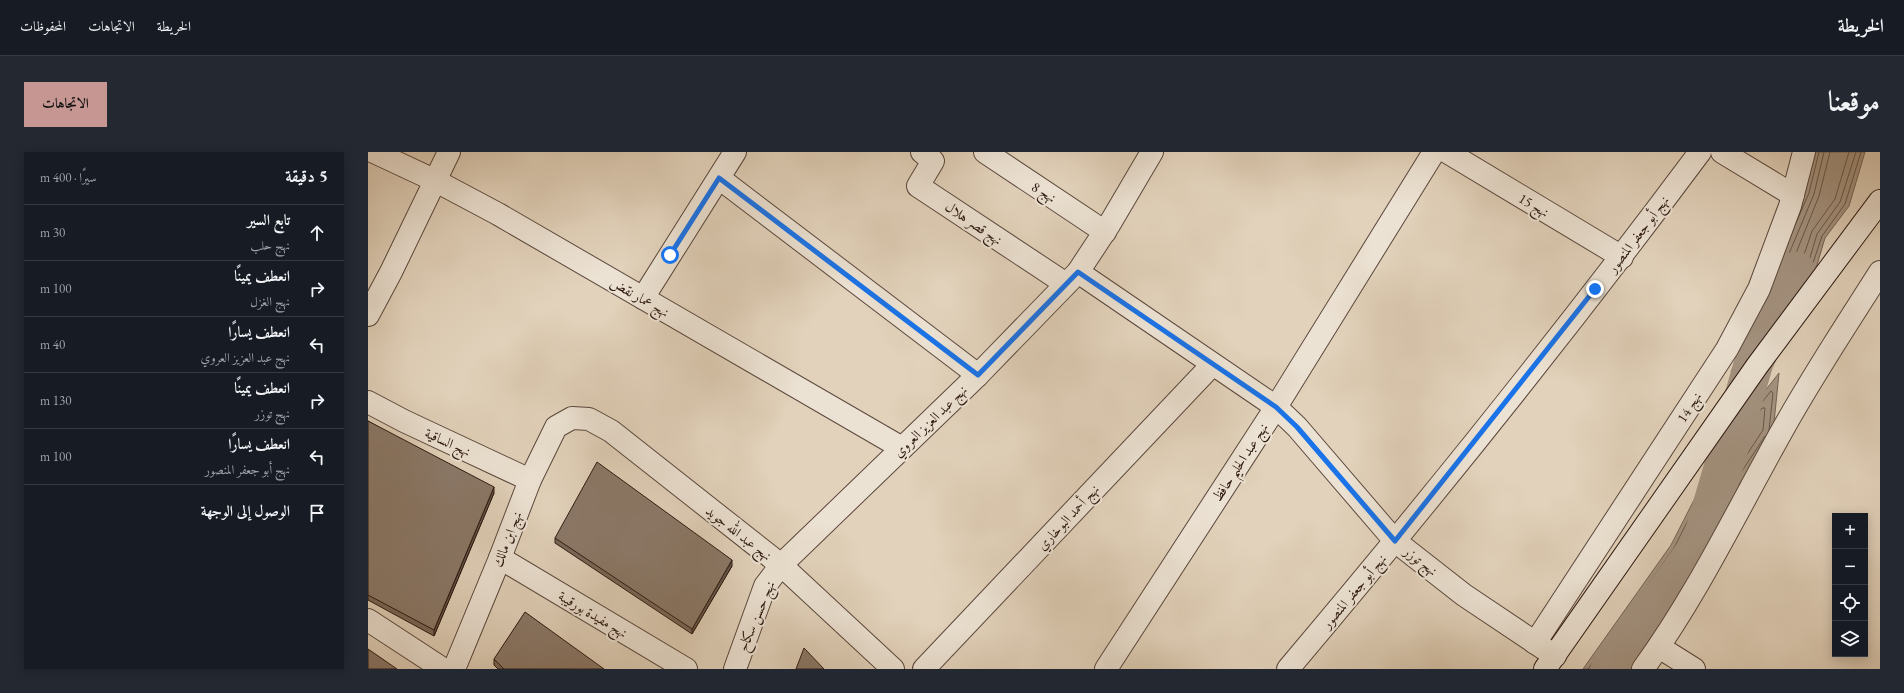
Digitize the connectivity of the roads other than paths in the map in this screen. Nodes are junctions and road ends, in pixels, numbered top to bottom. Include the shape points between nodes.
1 (374, 152) edge
2 (449, 152) edge
3 (735, 152) edge
4 (922, 152) edge
5 (985, 152) edge
6 (1152, 152) edge
7 (1434, 152) edge
8 (1446, 152) edge
9 (1700, 152) edge
10 (1722, 152) edge
11 (1804, 152) edge
12 (719, 178) junction
13 (436, 181) junction
14 (1793, 195) junction
15 (1880, 201) edge
16 (1105, 232) junction
17 (1622, 257) junction
18 (1880, 272) edge
19 (1072, 278) junction
20 (643, 298) junction
21 (368, 315) edge
22 (1212, 365) junction
23 (978, 375) junction
24 (368, 402) edge
25 (1276, 407) junction
26 (572, 418) joint
27 (902, 448) junction
28 (530, 480) junction
29 (1395, 541) junction
30 (500, 558) junction
31 (781, 565) junction
32 (368, 620) edge
33 (1535, 643) junction
34 (1659, 647) junction
35 (1550, 662) edge
36 (443, 669) edge
37 (454, 669) edge
38 (686, 669) edge
39 (735, 669) edge
40 (893, 669) edge
41 (924, 669) edge
42 (1106, 669) edge
43 (1288, 669) edge
44 (1643, 669) edge
45 (1694, 669) edge

1 - 13 street, نهج عمار نقض
2 - 13 street
3 - 12 street
4 - 19 street, نهج قصر هلال via 933,161 918,186
5 - 16 street, نهج 8
6 - 16 street, نهج عبد العزيز العروي
7 - 25 street, نهج عبد الحليم حافظ
8 - 17 street, نهج 15
9 - 17 street, نهج أبو جعفر المنصور
10 - 14 street
11 - 14 street, نهج 14
12 - 20 street
12 - 23 street
13 - 20 street, نهج عمار نقض
13 - 21 street
14 - 33 street, نهج 14 via 1759,289 1727,349
15 - 35 street via 1757,366
16 - 19 street, نهج عبد العزيز العروي
17 - 29 street, نهج أبو جعفر المنصور
18 - 34 street via 1784,428
19 - 22 street, نهج توزر
19 - 23 street, نهج عبد العزيز العروي
20 - 27 street, نهج عمار نقض
22 - 25 street, نهج توزر
22 - 41 street, نهج أحمد البوخاري
23 - 27 street, نهج عبد العزيز العروي
24 - 28 street, نهج الساقية
25 - 29 street, نهج توزر via 1297,427
25 - 42 street, نهج عبد الحليم حافظ
26 - 28 street, نهج ابن مالك via 556,427
26 - 31 street, نهج عبد الله جويد via 589,419 611,431
27 - 31 street, نهج عبد العزيز العروي
28 - 30 street, نهج ابن مالك
29 - 33 street, نهج توزر via 1464,595
29 - 43 street, نهج أبو جعفر المنصور
30 - 37 street, نهج ابن مالك
30 - 38 street, نهج مفيدة بورقيبة
31 - 39 street, نهج حسن سكاح via 766,586
31 - 40 street, نهج عبد الله جويد
32 - 36 street
33 - 35 street, نهج توزر
34 - 44 street
34 - 45 street

